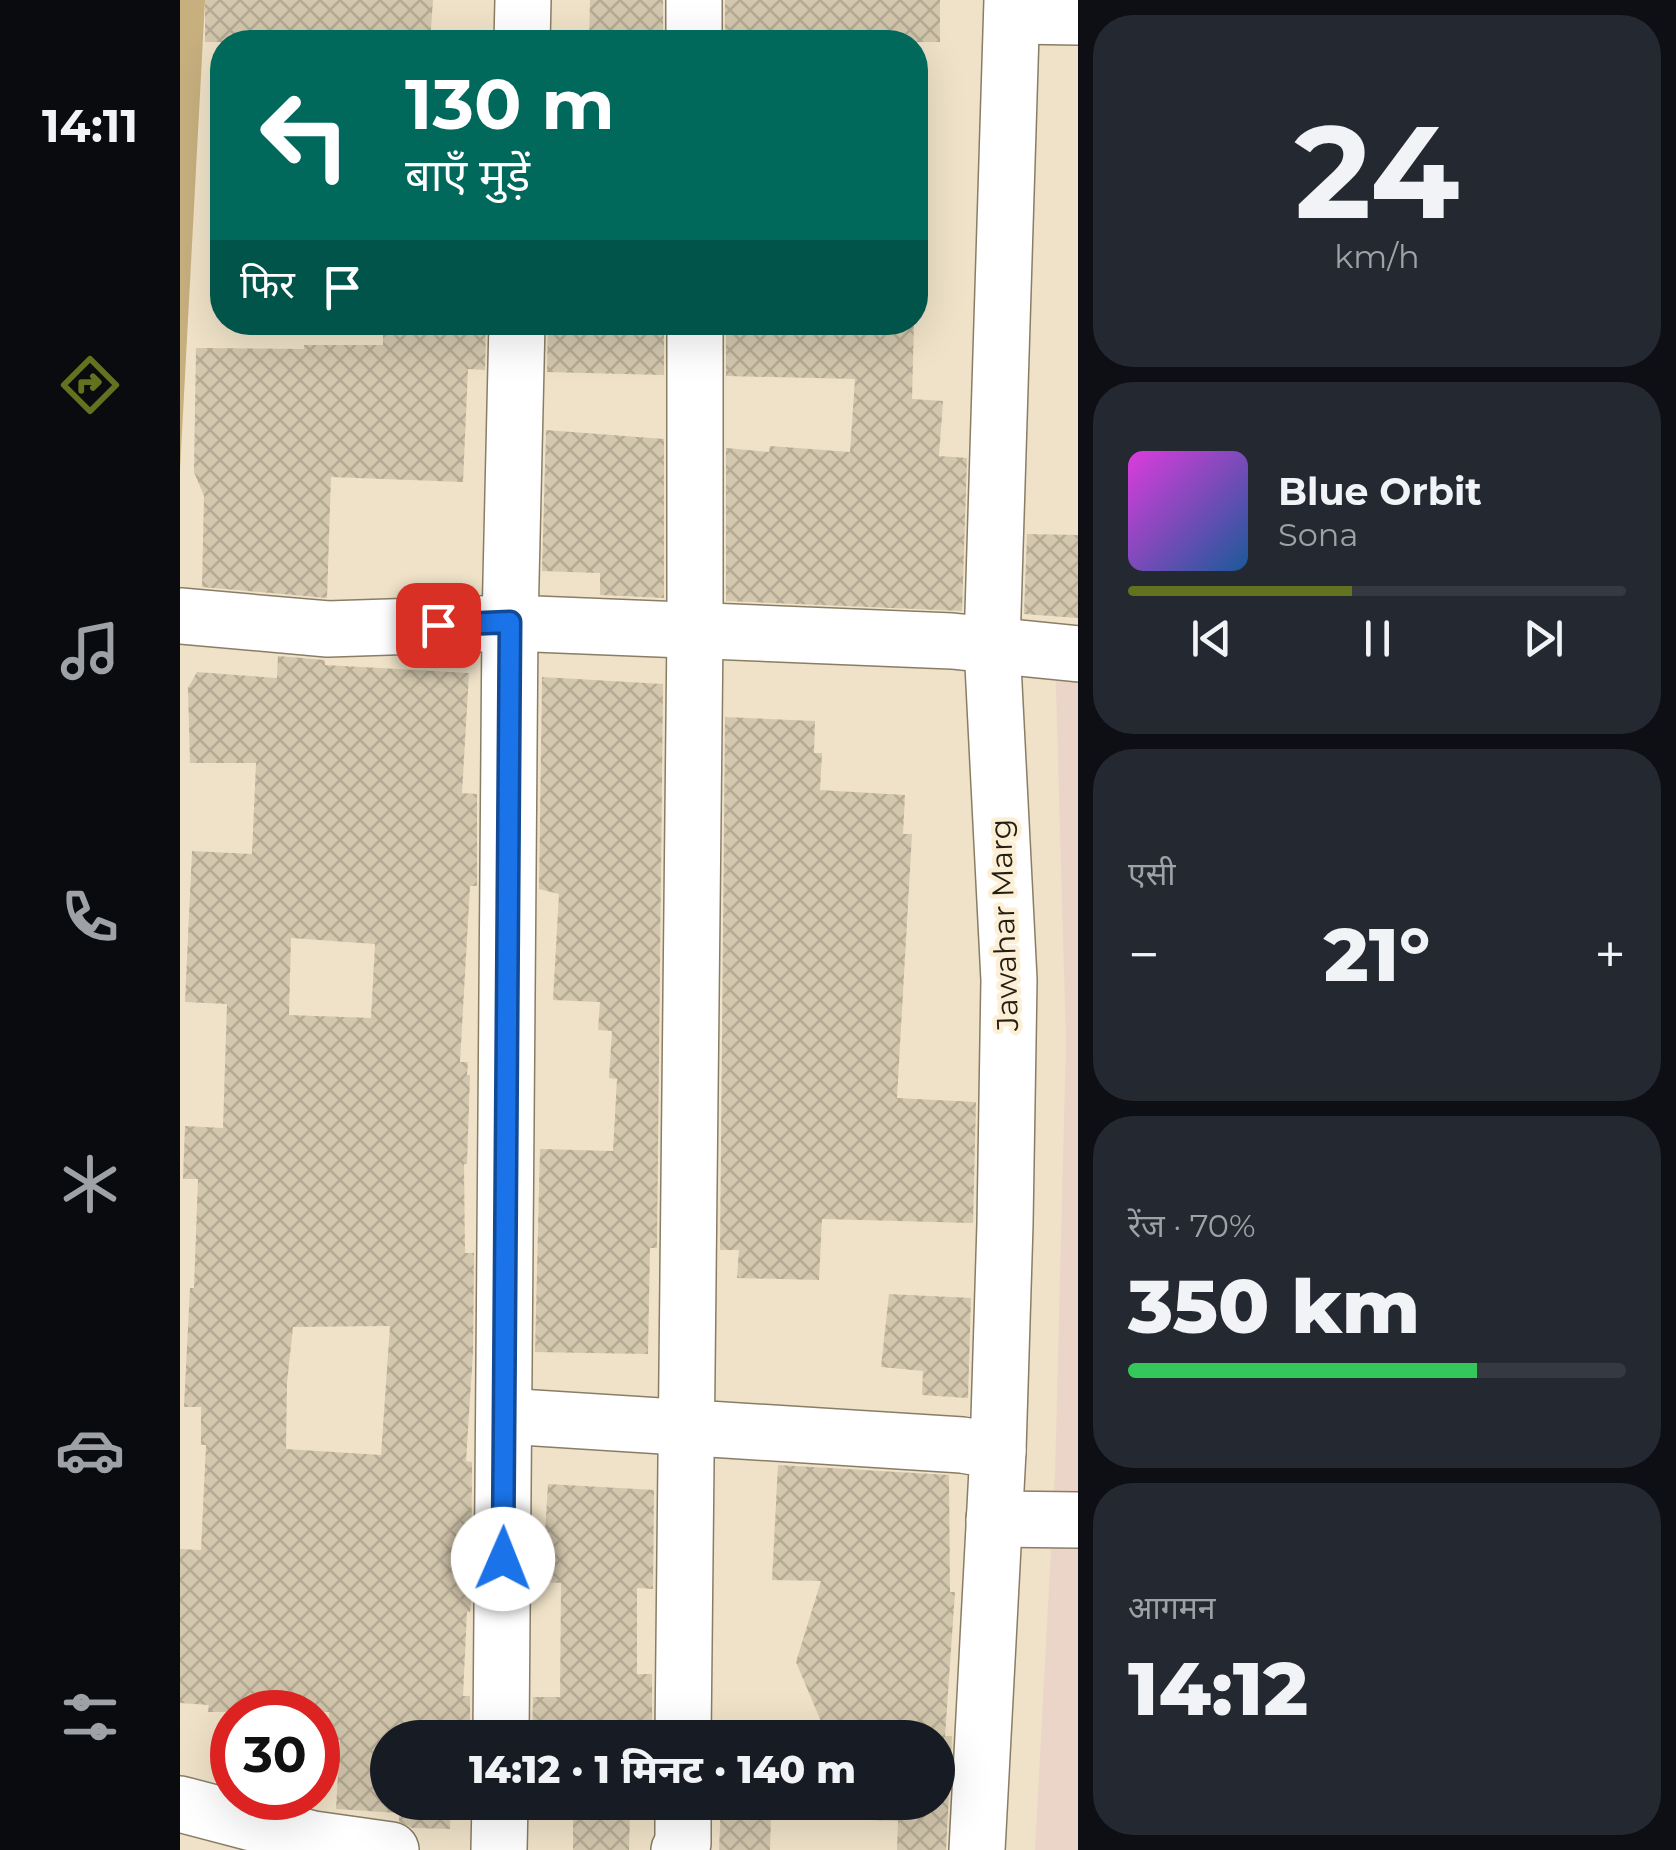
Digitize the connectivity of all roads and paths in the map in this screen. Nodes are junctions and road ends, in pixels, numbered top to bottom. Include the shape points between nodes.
1 (523, 0) edge
2 (694, 0) edge
3 (1012, 8) edge
4 (1078, 17) edge
5 (522, 30) edge
6 (694, 30) edge
7 (516, 335) edge
8 (695, 335) edge
9 (180, 616) edge
10 (510, 622) junction
11 (695, 631) junction
12 (992, 645) junction
13 (1078, 654) edge
14 (505, 1416) junction
15 (685, 1428) junction
16 (998, 1451) junction
17 (994, 1519) junction
18 (1078, 1520) edge
19 (501, 1720) edge
20 (684, 1720) edge
21 (180, 1804) edge
22 (500, 1820) edge
23 (683, 1820) edge
24 (391, 1850) edge
25 (499, 1850) edge
26 (679, 1850) edge
27 (977, 1850) edge

1 - 5 street
2 - 6 street
3 - 4 street
3 - 12 street, Jawahar Marg
7 - 10 street
8 - 11 street
9 - 10 street via 328,629
10 - 11 street
10 - 14 street
11 - 12 street
11 - 15 street
12 - 13 street
12 - 16 street, Jawahar Marg via 1009,980
14 - 15 street
14 - 19 street
15 - 16 street
15 - 20 street
16 - 17 street, Jawahar Marg
17 - 18 street
17 - 27 street, Jawahar Marg
21 - 24 street via 313,1839
22 - 25 street
23 - 26 street

